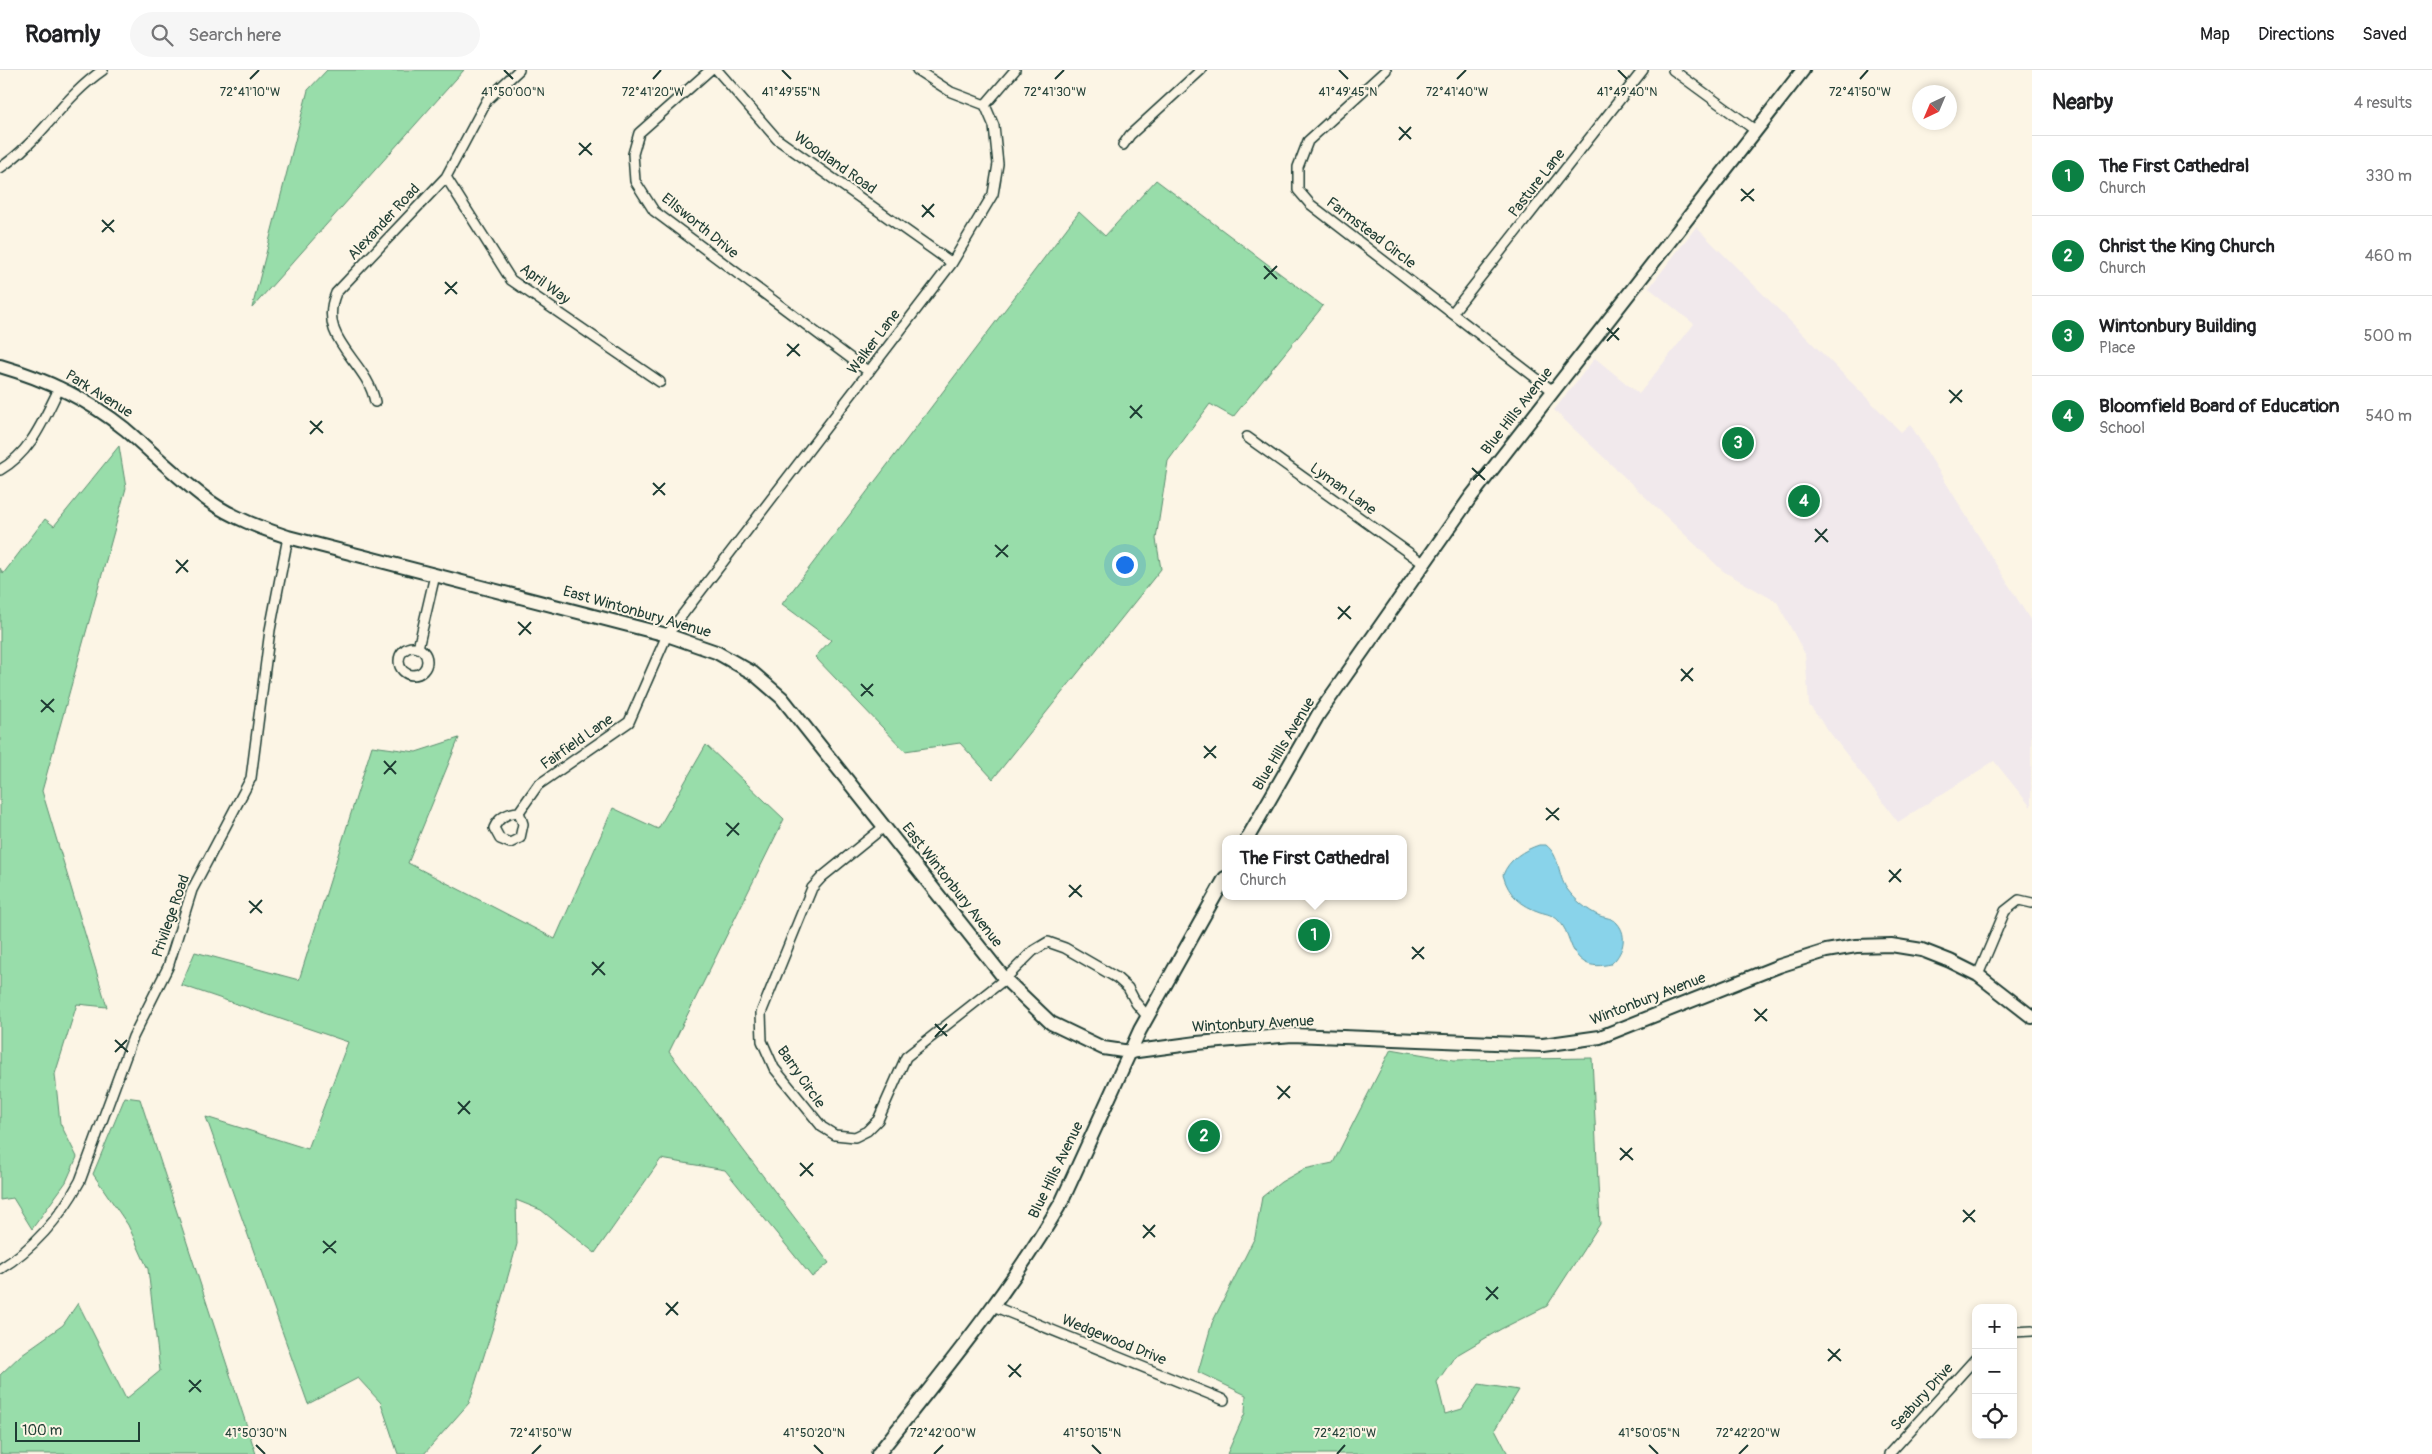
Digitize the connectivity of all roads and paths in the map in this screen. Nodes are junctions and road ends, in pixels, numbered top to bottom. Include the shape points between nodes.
1 (102, 70) edge
2 (519, 70) edge
3 (710, 70) edge
4 (717, 70) edge
5 (917, 70) edge
6 (1014, 70) edge
7 (1201, 70) edge
8 (1386, 70) edge
9 (1643, 70) edge
10 (1673, 70) edge
11 (1803, 70) edge
12 (985, 105) junction
13 (1755, 130) junction
14 (1123, 145) dead end
15 (0, 168) edge
16 (446, 177) junction
17 (952, 263) junction
18 (1453, 312) junction
19 (0, 366) edge
20 (869, 372) junction
21 (660, 382) dead end
22 (60, 387) junction
23 (1553, 391) junction
24 (375, 402) dead end
25 (1247, 437) dead end
26 (168, 469) joint
27 (0, 470) edge
28 (288, 537) junction
29 (1423, 563) junction
30 (435, 575) junction
31 (667, 635) junction
32 (418, 648) dead end
33 (519, 812) dead end
34 (885, 826) junction
35 (1249, 835) edge
36 (1222, 883) edge
37 (2032, 903) edge
38 (1978, 975) junction
39 (1005, 979) junction
40 (1147, 1016) junction
41 (2032, 1017) edge
42 (1130, 1052) junction
43 (0, 1270) edge
44 (993, 1306) junction
45 (2032, 1331) edge
46 (2017, 1332) edge
47 (1972, 1362) edge
48 (1224, 1400) dead end
49 (878, 1454) edge
50 (1889, 1454) edge

1 - 15 street via 76,90 23,151
2 - 16 street, Alexander Road via 487,100
3 - 20 street, Ellsworth Drive via 639,133 633,154 635,180 654,211
4 - 17 street, Woodland Road via 778,139
5 - 12 street via 951,92
6 - 12 street
7 - 14 street
8 - 18 street, Farmstead Circle via 1308,141 1298,167 1298,190 1310,204
9 - 18 street, Pasture Lane
10 - 13 street
11 - 13 main road, Blue Hills Avenue
12 - 17 street, Walker Lane via 994,126 998,164 993,194
13 - 23 main road, Blue Hills Avenue
16 - 21 street, April Way via 511,280
16 - 24 street, Alexander Road via 336,293 331,305 335,333 373,388
17 - 20 street, Walker Lane
18 - 23 street, Farmstead Circle
19 - 22 main road, Park Avenue
20 - 31 street, Walker Lane
22 - 26 main road, Park Avenue via 124,428
22 - 27 street via 38,432 24,451
23 - 29 main road, Blue Hills Avenue
25 - 29 street, Lyman Lane
26 - 28 main road, East Wintonbury Avenue via 210,502 249,524
28 - 30 main road, East Wintonbury Avenue
28 - 43 street, Privilege Road via 270,630 251,778 192,890 168,967 133,1037 80,1181 52,1224
29 - 35 main road, Blue Hills Avenue via 1318,715
30 - 31 main road, East Wintonbury Avenue
30 - 32 street
31 - 33 street, Fairfield Lane via 629,722 538,785
31 - 34 main road, East Wintonbury Avenue via 723,656 753,673 782,698
34 - 39 main road, East Wintonbury Avenue
34 - 39 street, Barry Circle via 817,881 806,897 761,1013 761,1035 774,1068 822,1127 840,1137 858,1136 880,1117 906,1057
36 - 40 main road, Blue Hills Avenue
37 - 38 street via 2019,900 2005,912
38 - 41 main road, Wintonbury Avenue
38 - 42 main road, Wintonbury Avenue via 1922,950 1891,945 1856,946 1826,951 1779,966 1600,1037 1553,1044 1292,1035
39 - 40 street, Barry Circle via 1039,946 1054,943 1124,984
39 - 42 main road, East Wintonbury Avenue via 1051,1024 1103,1048
40 - 42 main road, Blue Hills Avenue
42 - 44 main road, Blue Hills Avenue via 1062,1201 1032,1252
44 - 48 street, Wedgewood Drive
44 - 49 main road, Blue Hills Avenue
45 - 46 street
47 - 50 street, Seabury Drive

